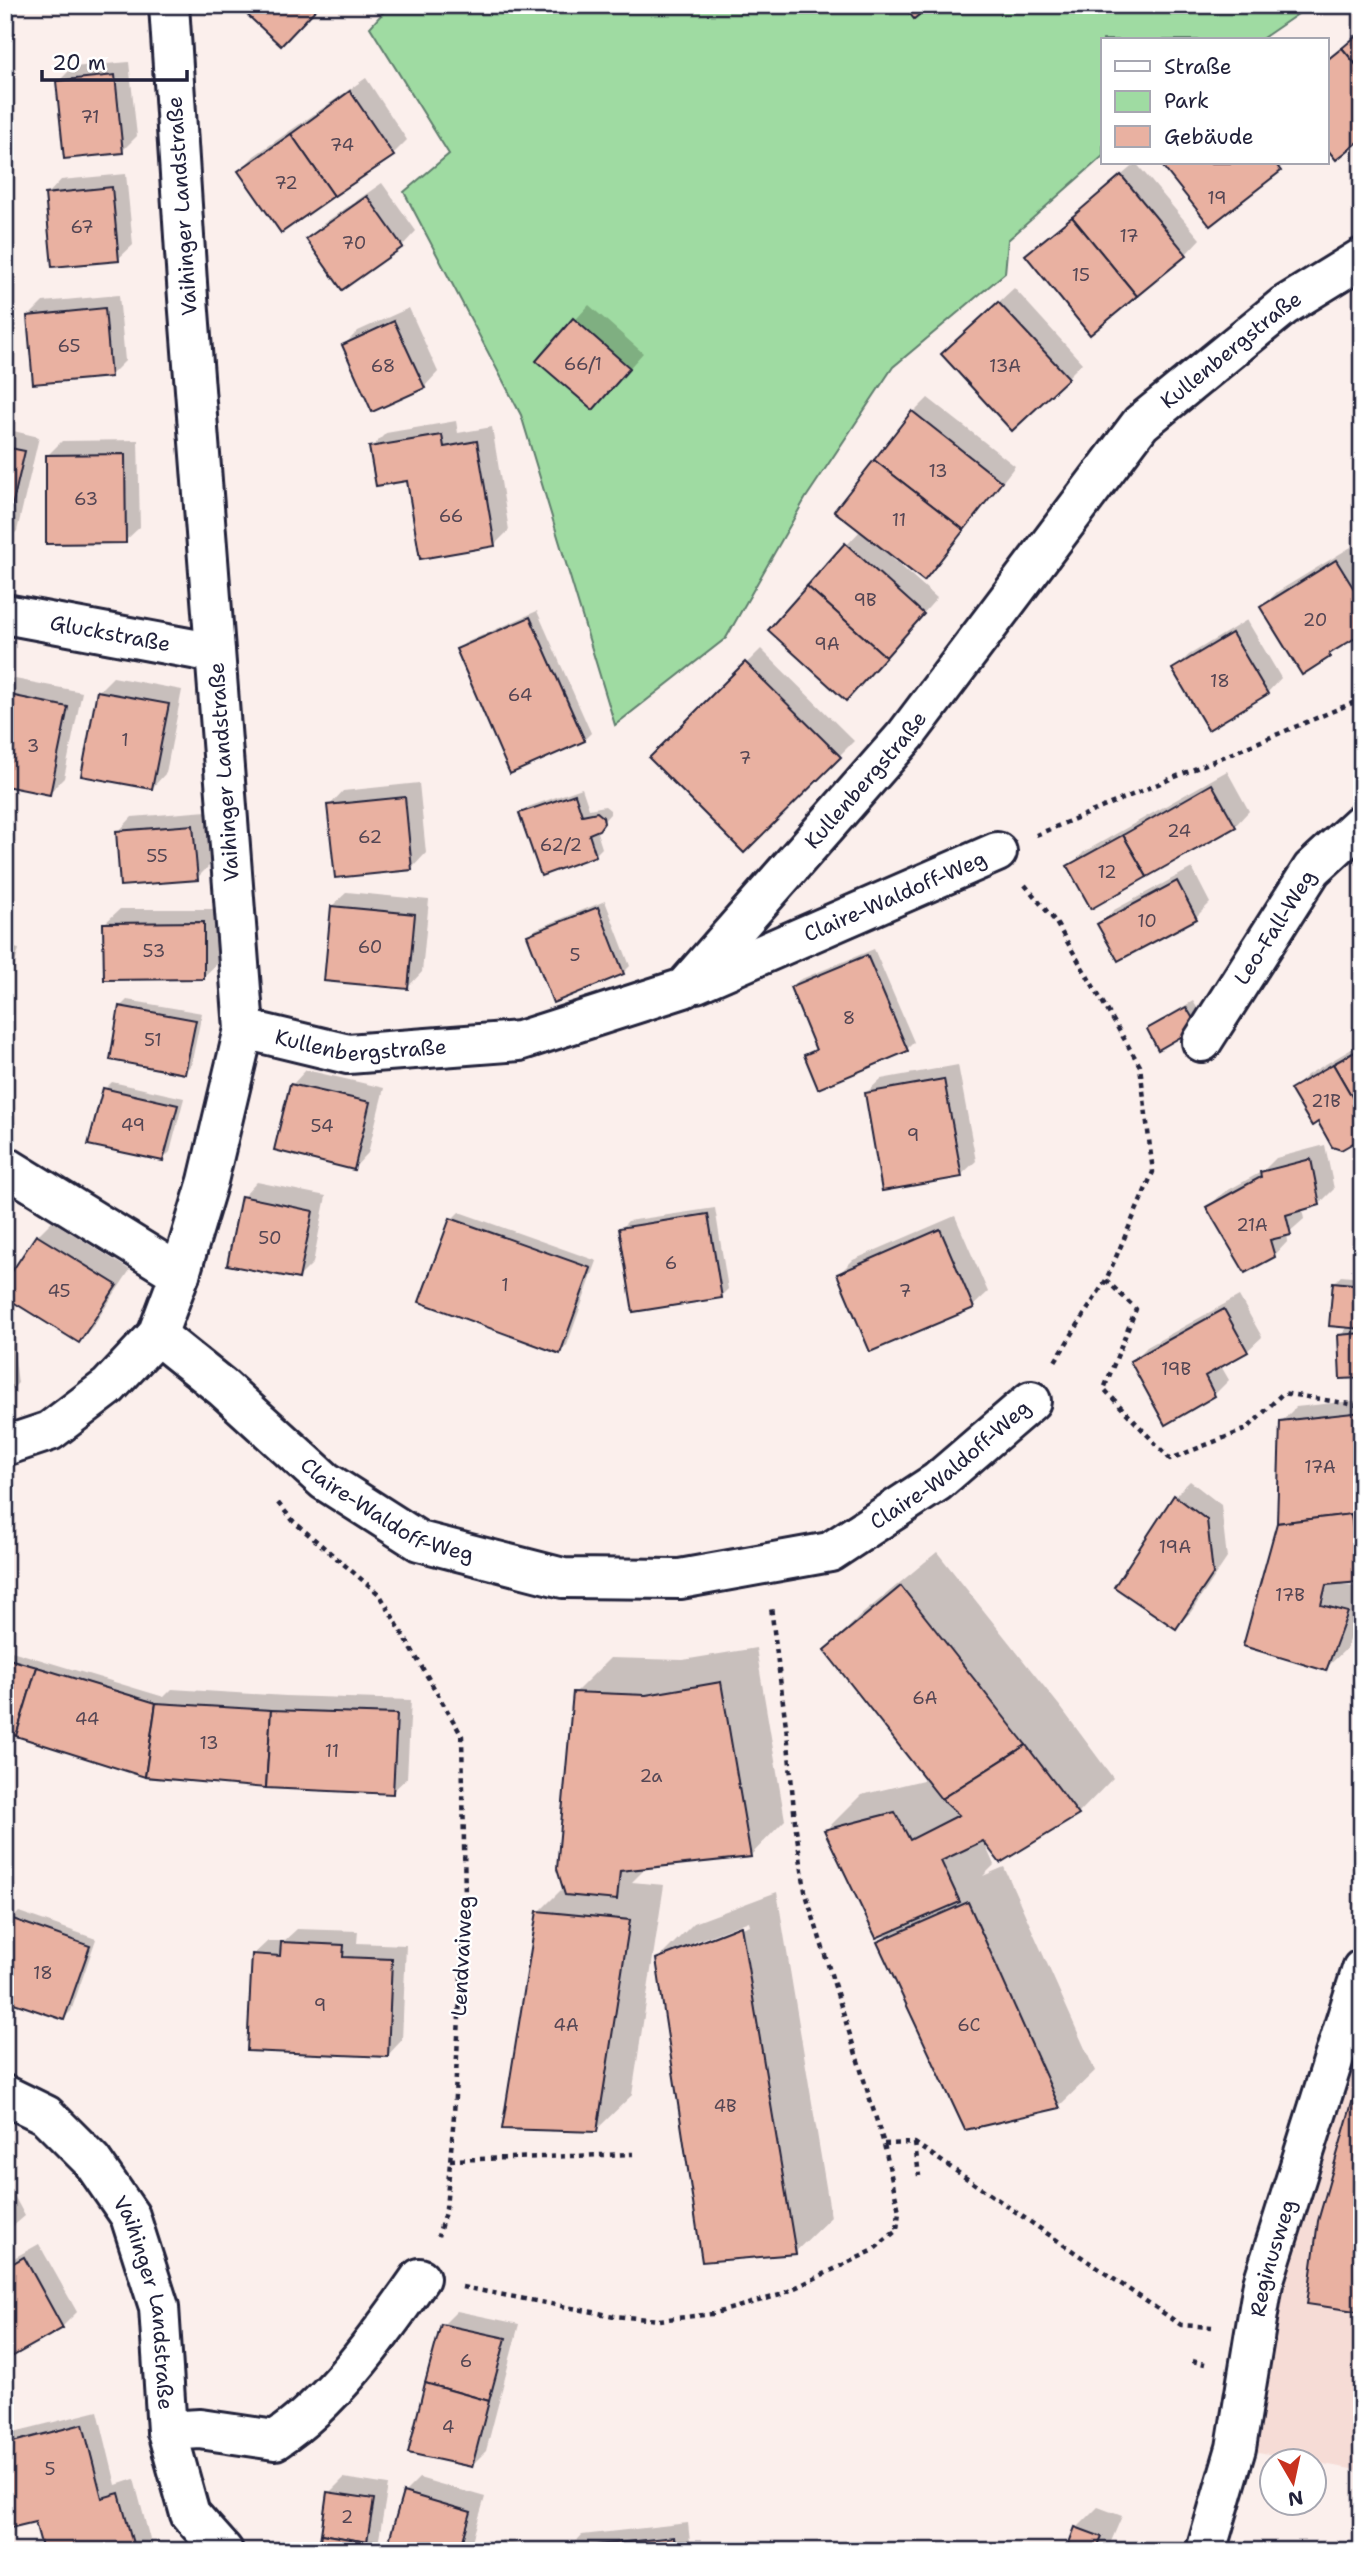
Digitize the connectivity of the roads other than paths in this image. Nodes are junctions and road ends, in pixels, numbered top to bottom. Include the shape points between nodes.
1 (169, 5) edge
2 (1362, 258) edge
3 (5, 614) edge
4 (215, 653) junction
5 (1362, 823) edge
6 (997, 852) road end
7 (684, 988) junction
8 (244, 1029) junction
9 (1202, 1042) dead end
10 (5, 1166) edge
11 (180, 1275) junction
12 (157, 1335) junction
13 (1031, 1401) road end
14 (5, 1446) edge
15 (1362, 1969) edge
16 (5, 2095) edge
17 (420, 2278) road end
18 (167, 2431) junction
19 (223, 2551) edge
20 (1206, 2551) edge

1 - 4 street, Vaihinger Landstraße
2 - 7 street, Kullenbergstraße via 1284,306 1141,423 906,735
3 - 4 street, Gluckstraße
4 - 8 street, Vaihinger Landstraße
5 - 9 street, Leo-Fall-Weg via 1312,869
6 - 7 street, Claire-Waldoff-Weg
7 - 8 street, Kullenbergstraße via 519,1041 348,1054
8 - 11 street, Vaihinger Landstraße
10 - 11 street
11 - 12 street, Vaihinger Landstraße
12 - 13 street, Claire-Waldoff-Weg via 325,1481 419,1541 563,1578 680,1580 830,1552 937,1482
12 - 14 street, Vaihinger Landstraße via 108,1387 50,1431
15 - 20 street, Reginusweg via 1263,2283 1236,2448
16 - 18 street, Vaihinger Landstraße via 46,2115 92,2161 130,2216 159,2307
17 - 18 street via 375,2342 298,2425 275,2440 200,2429
18 - 19 street, Vaihinger Landstraße via 190,2514

